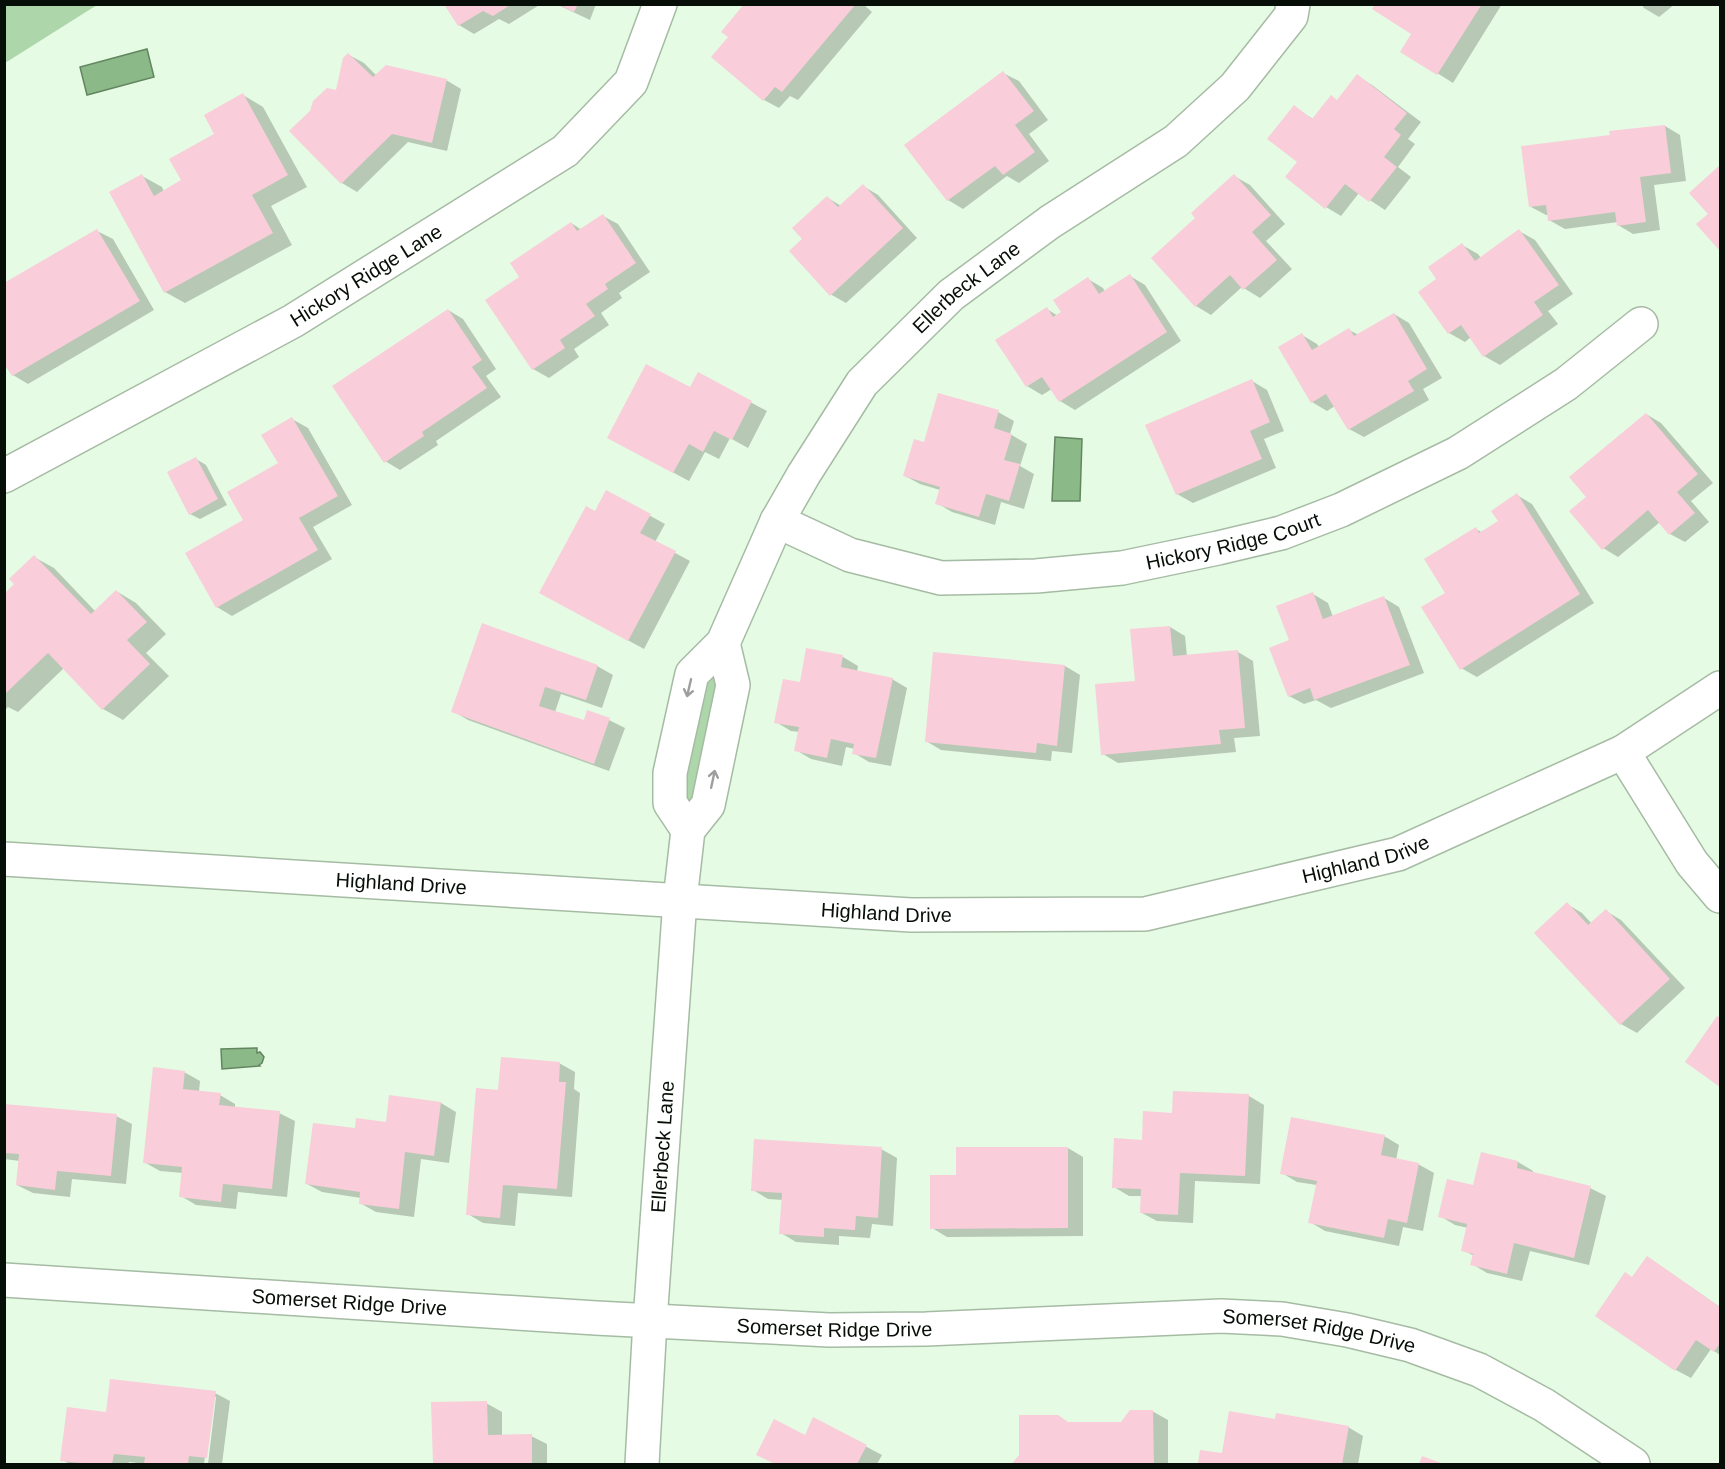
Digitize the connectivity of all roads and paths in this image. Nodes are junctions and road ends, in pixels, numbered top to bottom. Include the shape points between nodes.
1 (660, 4) edge
2 (1293, 4) edge
3 (1641, 324) dead end
4 (4, 476) edge
5 (777, 521) junction
6 (723, 643) junction
7 (1720, 688) edge
8 (1623, 752) junction
9 (688, 830) junction
10 (4, 859) edge
11 (1720, 896) edge
12 (680, 900) junction
13 (4, 1280) edge
14 (650, 1321) junction
15 (642, 1464) edge
16 (1632, 1464) edge

1 - 4 street, Hickory Ridge Lane via 632,82 565,151 293,321
2 - 5 street, Ellerbeck Lane via 1291,16 1235,87 1176,141 1050,222 951,296 862,383
3 - 5 street, Hickory Ridge Court via 1566,384 1458,453 1341,510 1281,533 1218,548 1122,568 1036,576 941,578 850,555
5 - 6 street, Ellerbeck Lane
9 -> 6 street via 708,805 733,685
6 -> 9 street, Ellerbeck Lane via 692,674 669,772 670,803
7 - 8 street, Highland Drive
8 - 11 street via 1692,863
8 - 12 street, Highland Drive via 1398,854 1146,914 911,915
9 - 12 street, Ellerbeck Lane
10 - 12 street, Highland Drive
12 - 14 street, Ellerbeck Lane
13 - 14 street, Somerset Ridge Drive
14 - 15 street, Ellerbeck Lane
14 - 16 street, Somerset Ridge Drive via 829,1330 1221,1316 1282,1319 1410,1345 1479,1370 1544,1405

